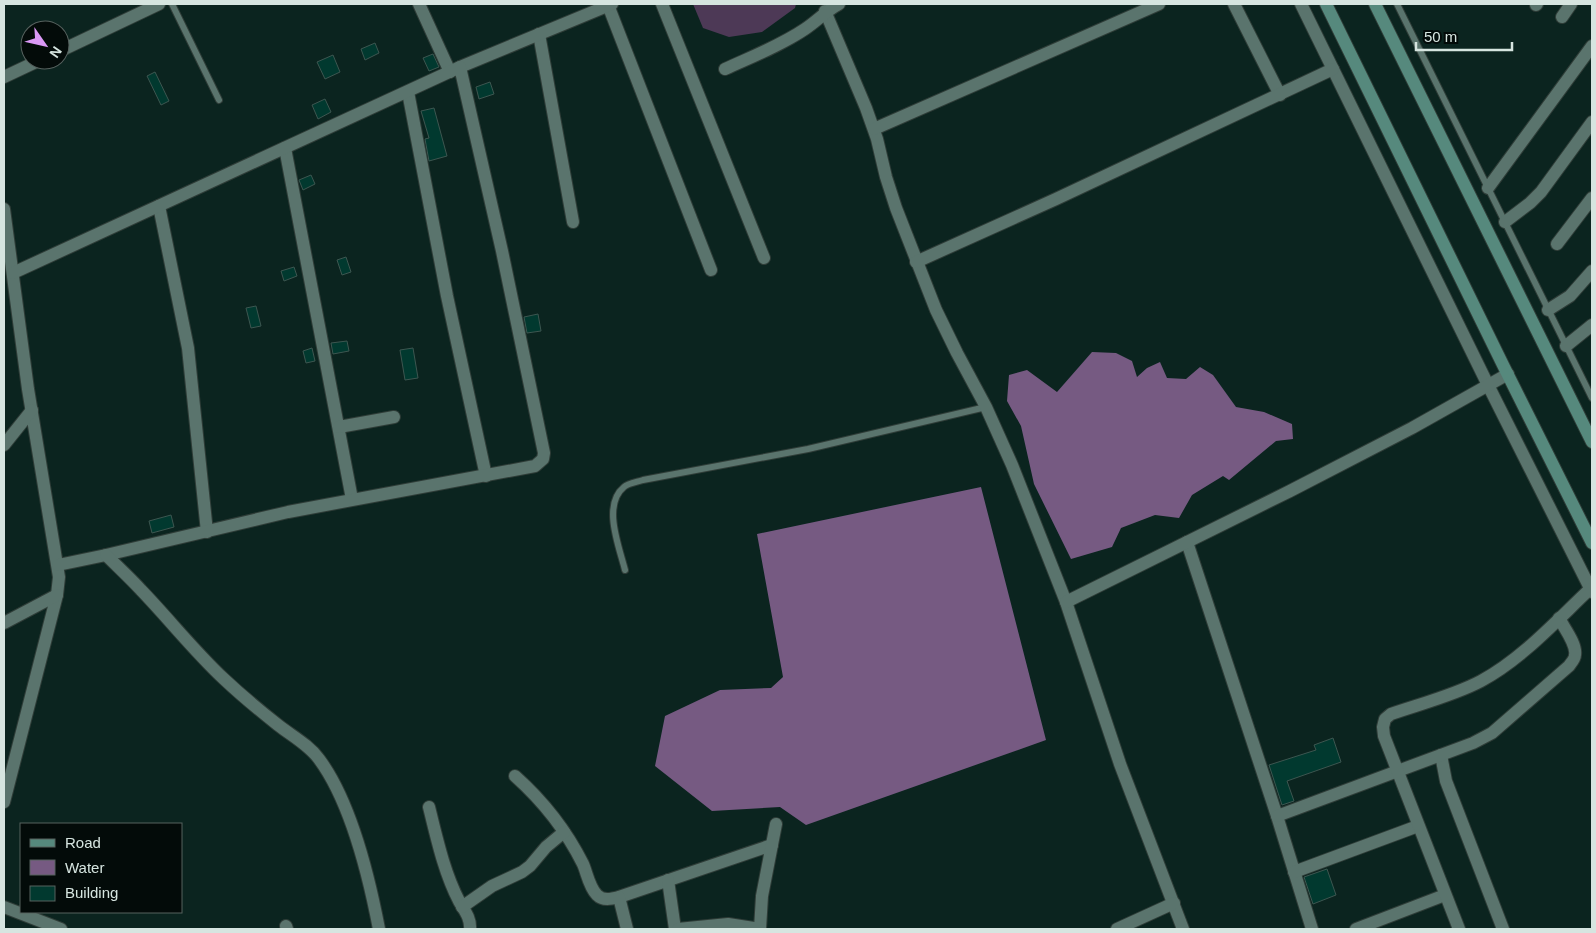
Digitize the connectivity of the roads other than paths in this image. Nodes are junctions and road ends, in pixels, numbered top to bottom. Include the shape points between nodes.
1 (159, 4) edge
2 (172, 4) edge
3 (419, 4) edge
4 (662, 4) edge
5 (839, 4) edge
6 (1159, 4) edge
7 (1234, 4) edge
8 (1301, 4) edge
9 (1326, 4) edge
10 (1375, 4) edge
11 (1397, 4) edge
12 (1571, 4) edge
13 (610, 5) edge
14 (825, 12) junction
15 (1562, 17) dead end
16 (539, 34) junction
17 (70, 46) edge
18 (1592, 46) edge
19 (20, 69) edge
20 (725, 69) dead end
21 (1333, 69) junction
22 (455, 70) junction
23 (4, 77) edge
24 (408, 92) junction
25 (1280, 95) junction
26 (219, 100) dead end
27 (1592, 122) edge
28 (874, 129) junction
29 (285, 148) junction
30 (1488, 188) junction
31 (1592, 198) edge
32 (159, 206) junction
33 (4, 209) edge
34 (574, 222) dead end
35 (1505, 222) junction
36 (1557, 244) dead end
37 (7, 251) edge
38 (764, 258) dead end
39 (916, 262) junction
40 (711, 270) dead end
41 (1592, 271) edge
42 (13, 273) junction
43 (1548, 310) junction
44 (1592, 325) edge
45 (1566, 346) junction
46 (1508, 374) junction
47 (1488, 385) junction
48 (1592, 398) edge
49 (986, 407) junction
50 (32, 410) junction
51 (394, 417) dead end
52 (338, 427) junction
53 (1592, 442) edge
54 (4, 445) edge
55 (486, 476) junction
56 (352, 499) junction
57 (207, 532) junction
58 (1187, 542) junction
59 (1592, 543) edge
60 (106, 555) junction
61 (58, 565) junction
62 (625, 570) dead end
63 (1591, 591) edge
64 (58, 595) junction
65 (1066, 602) junction
66 (1559, 618) junction
67 (4, 623) edge
68 (1441, 755) junction
69 (1397, 771) junction
70 (514, 776) dead end
71 (4, 802) edge
72 (429, 807) dead end
73 (1277, 816) junction
74 (776, 824) dead end
75 (1418, 826) junction
76 (564, 832) junction
77 (772, 845) junction
78 (1294, 872) junction
79 (668, 880) junction
80 (1445, 894) junction
81 (619, 898) junction
82 (1174, 903) junction
83 (4, 907) edge
84 (462, 907) junction
85 (60, 929) edge
86 (379, 929) edge
87 (470, 929) edge
88 (627, 929) edge
89 (677, 929) edge
90 (1118, 929) edge
91 (1183, 929) edge
92 (1312, 929) edge
93 (1356, 929) edge
94 (1459, 929) edge
95 (1503, 929) edge

1 - 17 street
2 - 26 lane
3 - 22 street
4 - 38 street
5 - 14 street
6 - 28 street
7 - 25 street
8 - 21 street
9 - 46 street
10 - 53 street
11 - 30 lane
12 - 15 street
13 - 16 street
13 - 40 street
14 - 20 street via 791,37
14 - 28 street
16 - 22 street
16 - 34 street
18 - 30 street
19 - 23 street
21 - 25 street
21 - 47 street
22 - 24 street
22 - 55 street via 502,251 544,453 543,460 535,466
24 - 29 street
24 - 55 street via 446,296
25 - 39 street
27 - 35 street via 1541,192
28 - 39 street via 896,208
29 - 32 street
29 - 52 street
30 - 35 lane
31 - 36 street
32 - 42 street
32 - 57 street via 188,348
33 - 37 street
35 - 43 lane
37 - 42 street
39 - 49 street via 936,310
41 - 43 street via 1570,296
42 - 50 street
43 - 45 lane
44 - 45 street
45 - 48 lane
46 - 47 street
46 - 59 street
47 - 58 street via 1412,428
47 - 63 street
49 - 62 lane via 808,449 625,486 615,498 612,515
49 - 65 street
50 - 54 street
50 - 61 street
51 - 52 street
52 - 56 street
55 - 56 street
56 - 57 street
57 - 60 street
58 - 65 street
58 - 73 street
60 - 61 street
60 - 86 street via 223,678 318,758 350,823 372,890
61 - 64 street
63 - 66 street
64 - 67 street
64 - 71 street
65 - 82 street via 1120,764
66 - 68 street via 1575,647 1576,654 1569,666 1492,733
66 - 69 street via 1513,659 1480,681 1385,719 1384,736
68 - 69 street
68 - 95 street via 1446,781
69 - 73 street
69 - 75 street
70 - 76 street via 534,793
72 - 84 street via 442,855
73 - 78 street
74 - 77 street
75 - 78 street
75 - 80 street
76 - 81 street via 596,894 602,898
76 - 84 street via 522,872 492,886
77 - 79 street
77 - 89 street via 762,896 760,929 728,924
78 - 92 street
79 - 81 street
79 - 89 street
80 - 93 street
80 - 94 street
81 - 88 street
82 - 90 street
82 - 91 street
83 - 85 street
84 - 87 street

